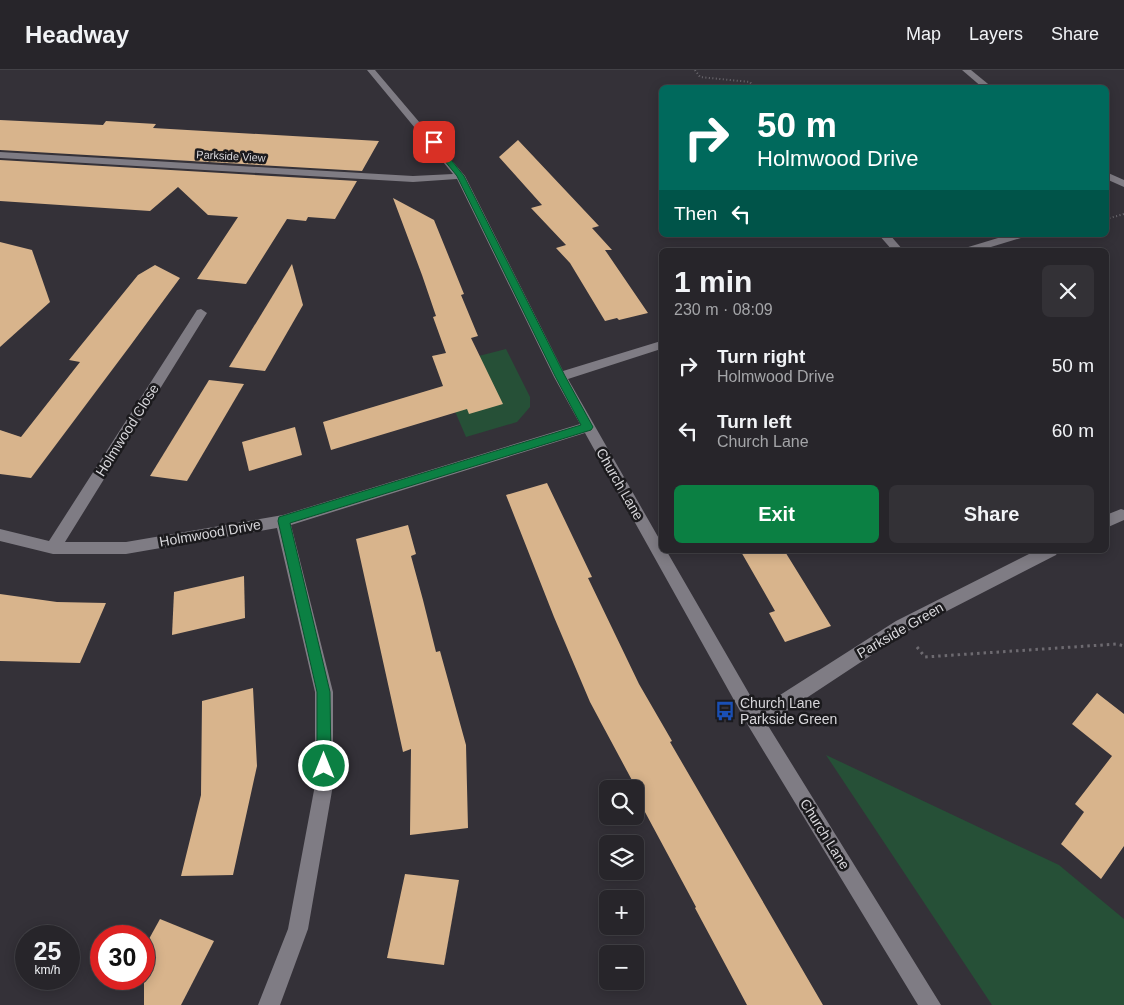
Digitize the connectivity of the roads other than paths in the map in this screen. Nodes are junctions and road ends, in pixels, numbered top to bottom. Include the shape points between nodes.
1 (371, 70) edge
2 (966, 70) edge
3 (985, 85) edge
4 (0, 155) edge
5 (460, 176) junction
6 (1109, 176) edge
7 (1124, 184) edge
8 (886, 237) edge
9 (1013, 237) edge
10 (896, 248) edge
11 (976, 248) edge
12 (201, 313) dead end
13 (659, 346) edge
14 (560, 376) junction
15 (588, 427) junction
16 (1121, 514) dead end
17 (1109, 520) edge
18 (283, 521) junction
19 (0, 535) edge
20 (53, 548) junction
21 (659, 552) edge
22 (660, 553) edge
23 (1045, 553) edge
24 (755, 721) junction
25 (269, 1005) edge
26 (930, 1005) edge

1 - 5 street, Church Lane
2 - 3 street
4 - 5 street, Parkside View via 413,179
5 - 14 street, Church Lane
6 - 7 street
8 - 10 street
9 - 11 street
12 - 20 street, Holmwood Close
13 - 14 street
14 - 15 street, Church Lane
15 - 18 street, Holmwood Drive
15 - 21 street, Church Lane
16 - 17 street
18 - 20 street, Holmwood Drive via 126,548
18 - 25 street via 324,692 324,785 298,929
19 - 20 street, Holmwood Drive
22 - 24 street, Church Lane
23 - 24 street, Parkside Green via 902,626
24 - 26 street, Church Lane

